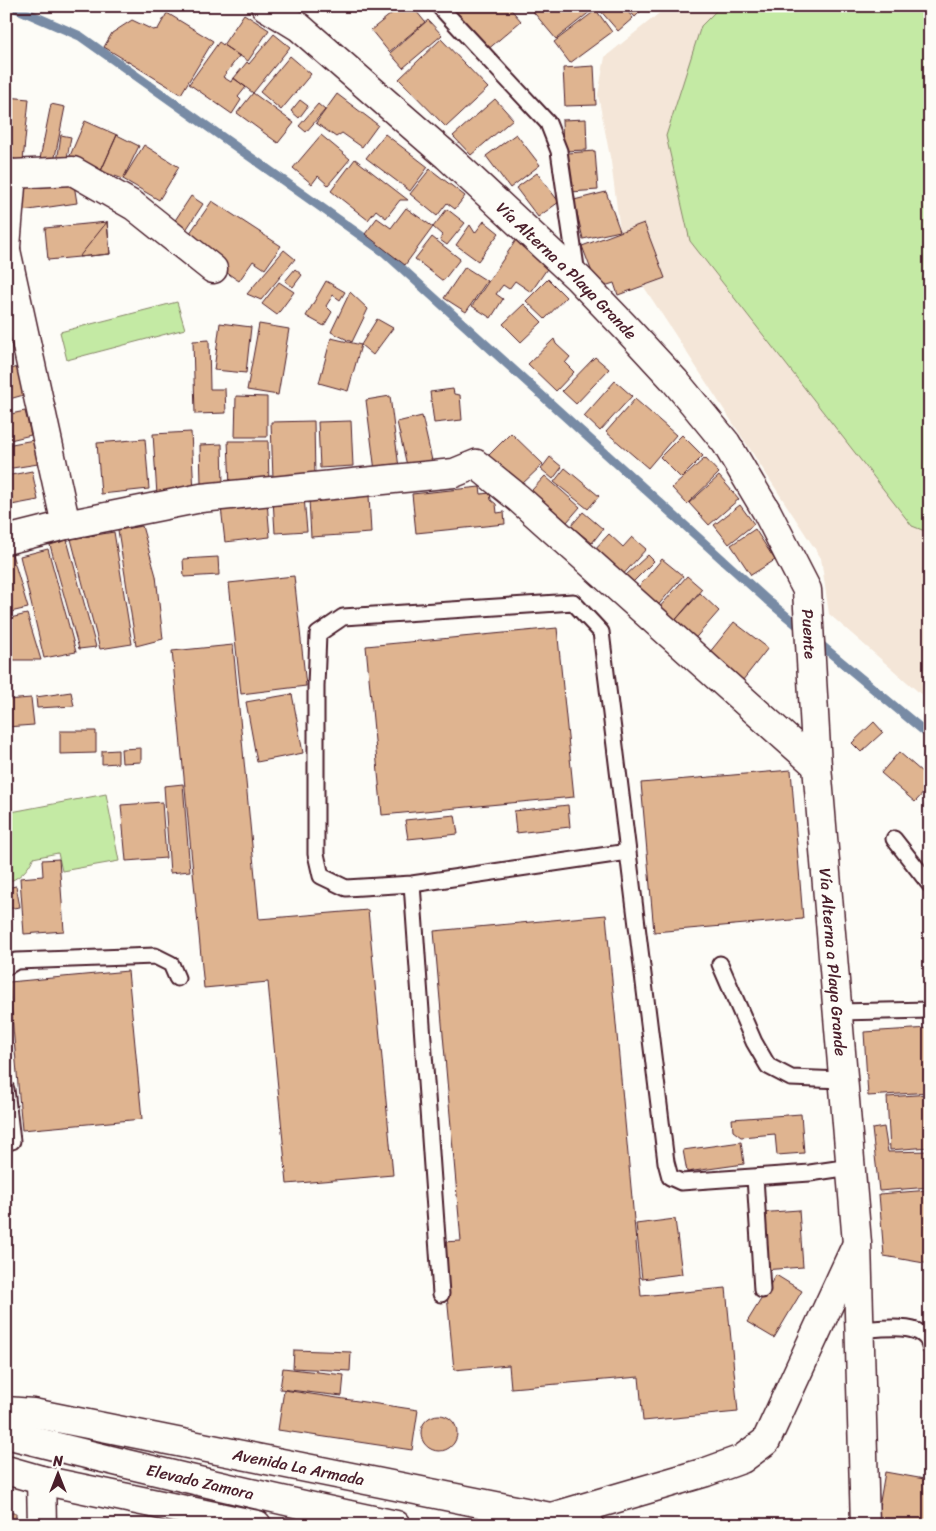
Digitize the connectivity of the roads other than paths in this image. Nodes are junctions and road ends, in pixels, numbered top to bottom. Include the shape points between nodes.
1 (265, 6) edge
2 (438, 6) edge
3 (9, 173) edge
4 (6, 249) edge
5 (213, 269) dead end
6 (578, 278) junction
7 (66, 525) junction
8 (6, 540) edge
9 (807, 590) joint
10 (812, 678) joint
11 (817, 766) junction
12 (894, 839) dead end
13 (628, 852) junction
14 (412, 884) junction
15 (930, 885) edge
16 (720, 964) dead end
17 (6, 967) edge
18 (178, 978) dead end
19 (930, 1010) edge
20 (838, 1012) junction
21 (842, 1080) junction
22 (6, 1089) edge
23 (12, 1141) dead end
24 (850, 1167) junction
25 (755, 1177) junction
26 (857, 1243) junction
27 (762, 1290) dead end
28 (441, 1294) dead end
29 (860, 1330) junction
30 (930, 1348) edge
31 (6, 1411) edge
32 (6, 1434) edge
33 (6, 1470) edge
34 (41, 1480) junction
35 (553, 1521) edge
36 (42, 1525) edge
37 (257, 1525) edge
38 (396, 1525) edge
39 (590, 1525) edge
40 (865, 1525) edge

1 - 6 street, Vía Alterna a Playa Grande via 299,27 454,162
2 - 6 lane via 548,123 559,151
3 - 4 street
3 - 5 street via 73,171 134,206
4 - 7 street
6 - 9 street, Vía Alterna a Playa Grande via 675,381 726,444 767,512
7 - 8 street
7 - 11 street via 202,498 454,473 476,464
9 - 10 street, Puente
10 - 11 street, Vía Alterna a Playa Grande
11 - 20 street, Vía Alterna a Playa Grande
12 - 15 lane
13 - 14 lane
13 - 14 lane via 601,632 573,602 343,617 318,634 316,854 321,876 346,888
13 - 25 lane via 670,1177 682,1182
14 - 28 lane
16 - 21 lane via 768,1066 791,1078
17 - 18 lane via 16,961 154,956 171,964
19 - 20 lane
20 - 21 street, Vía Alterna a Playa Grande
21 - 24 street, Vía Alterna a Playa Grande
22 - 23 lane
24 - 25 lane
24 - 26 street, Vía Alterna a Playa Grande
25 - 27 lane
26 - 29 street, Vía Alterna a Playa Grande
26 - 35 street via 766,1441 742,1459
29 - 30 lane via 905,1328 919,1331
29 - 40 street, Vía Alterna a Playa Grande
31 - 35 street, Avenida La Armada via 33,1413
32 - 38 street, Elevado Zamora via 148,1470
33 - 34 street
34 - 36 street
34 - 37 street
35 - 39 street, Avenida La Armada

